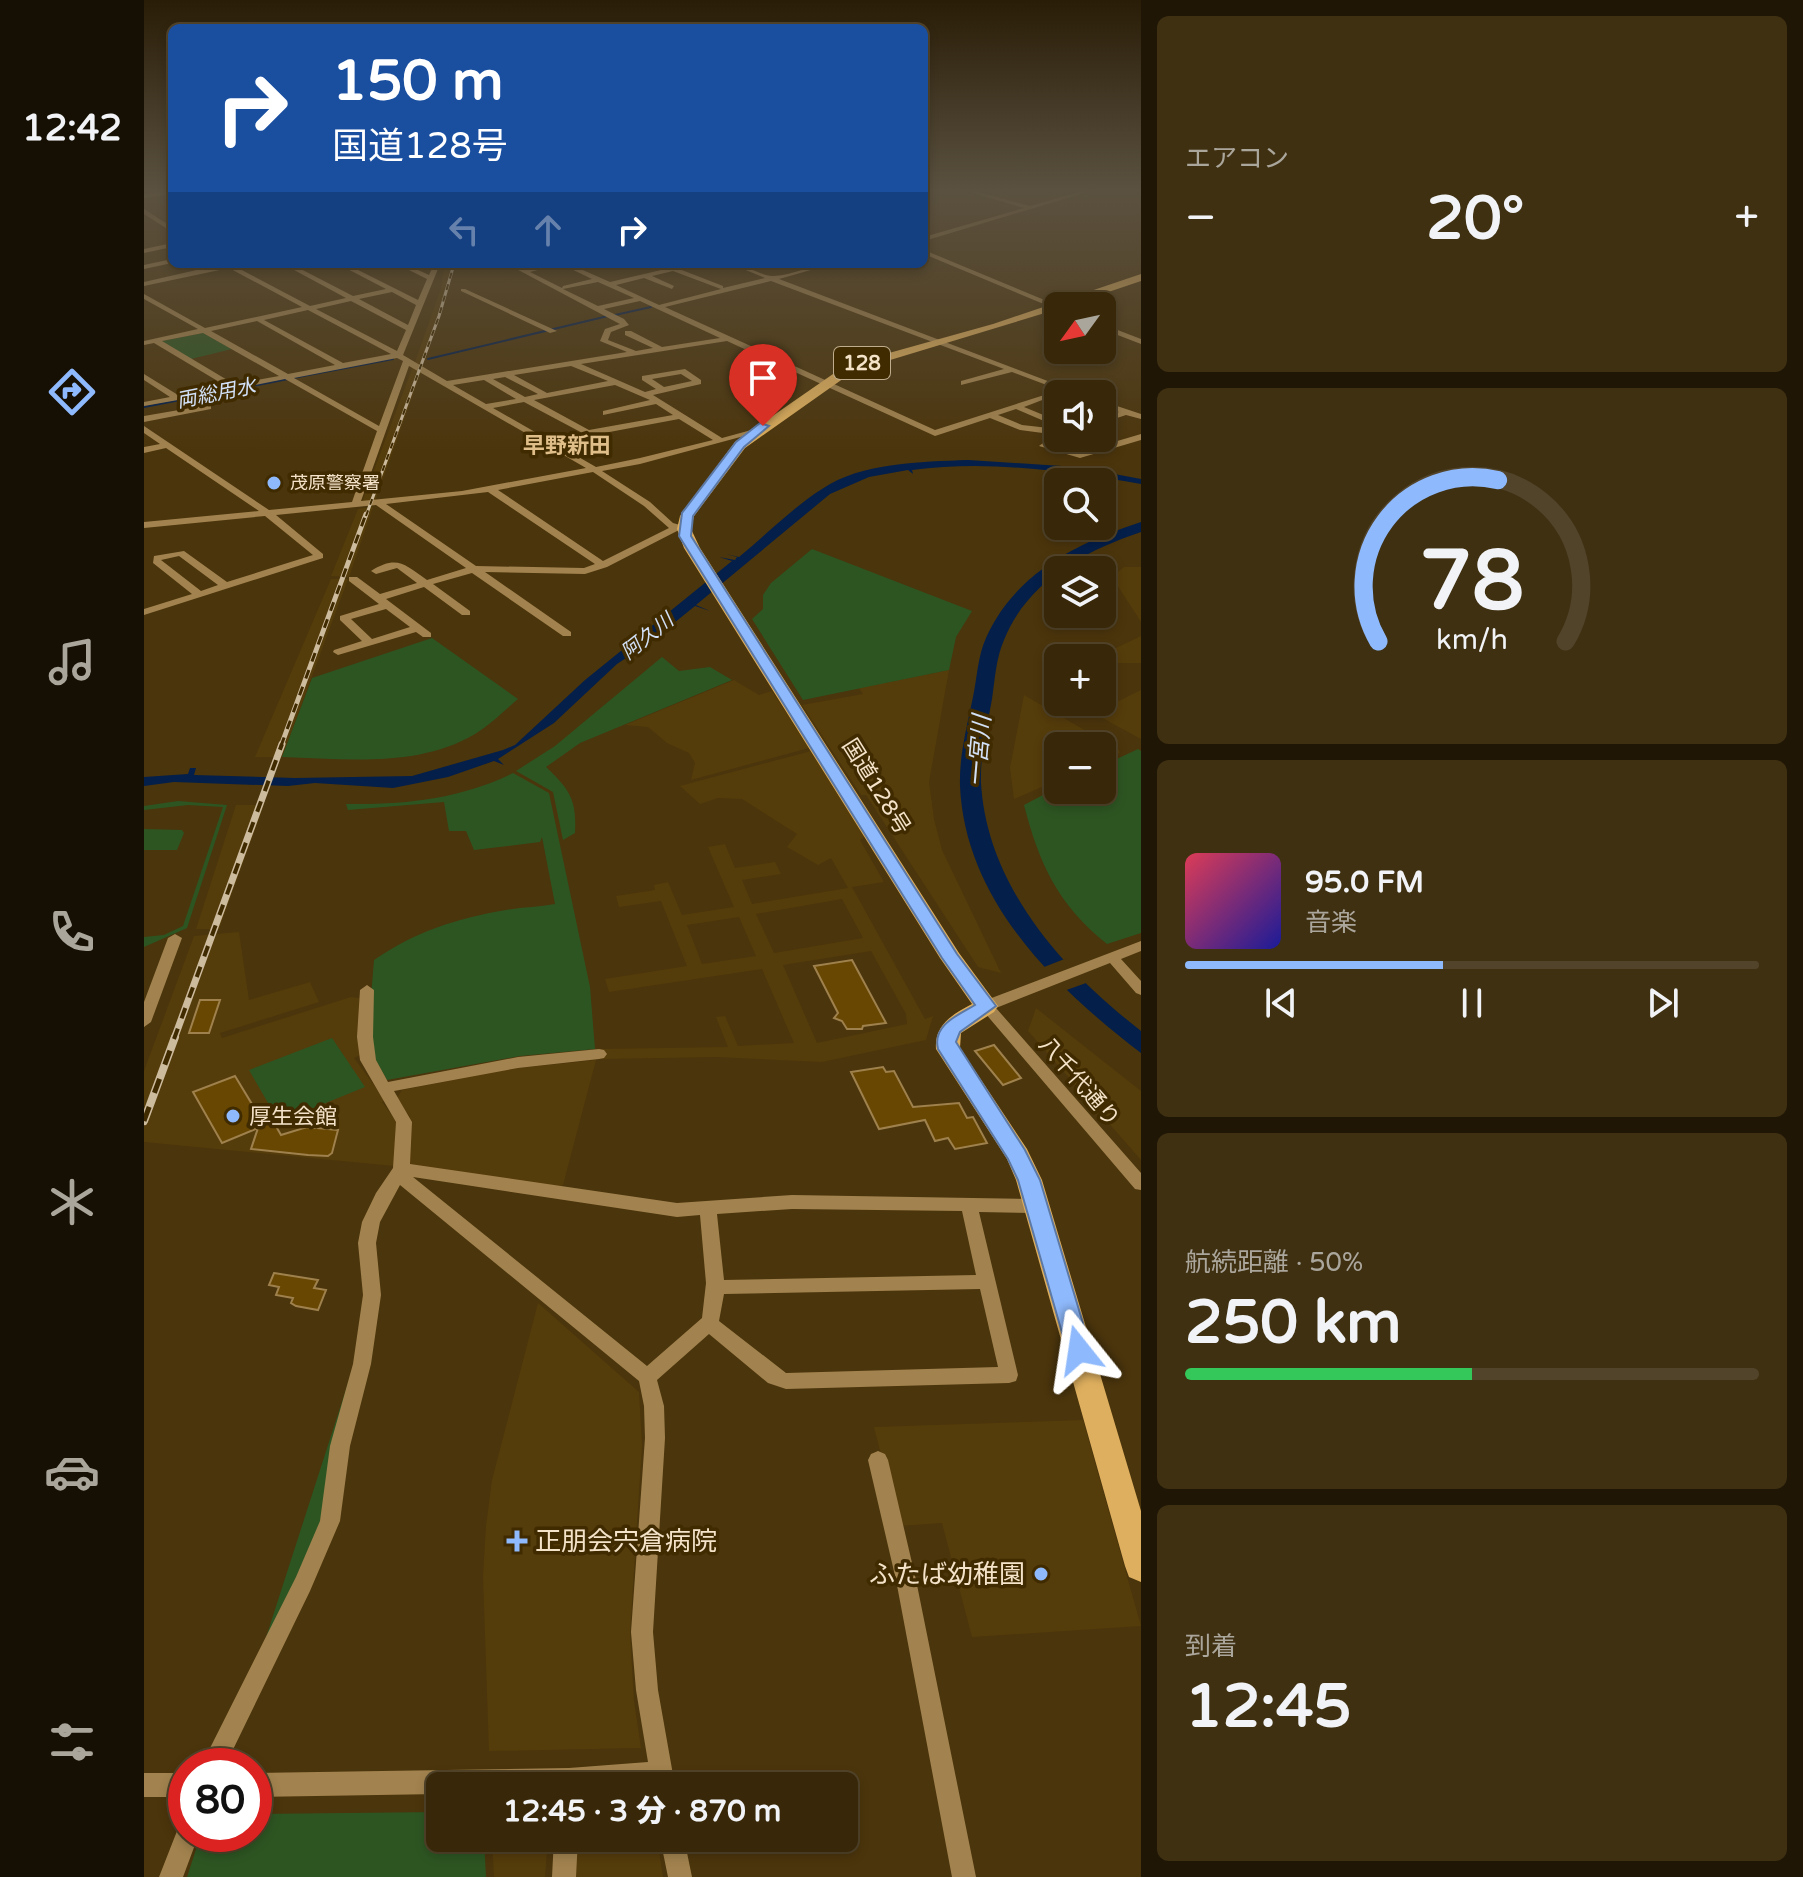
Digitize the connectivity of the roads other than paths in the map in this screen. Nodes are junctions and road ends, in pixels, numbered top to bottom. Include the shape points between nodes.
1 (173, 278) edge
2 (254, 278) edge
3 (312, 278) edge
4 (368, 278) edge
5 (431, 278) edge
6 (536, 278) edge
7 (593, 278) edge
8 (640, 278) edge
9 (649, 278) edge
10 (696, 278) edge
11 (772, 278) joint
12 (986, 278) edge
13 (1139, 278) edge
14 (598, 280) junction
15 (144, 284) edge
16 (565, 287) dead end
17 (672, 287) dead end
18 (721, 287) dead end
19 (606, 289) junction
20 (393, 290) junction
21 (463, 290) dead end
22 (1092, 292) edge
23 (144, 296) edge
24 (352, 299) junction
25 (640, 299) junction
26 (1044, 302) edge
27 (420, 304) junction
28 (658, 307) junction
29 (308, 308) junction
30 (596, 309) junction
31 (1044, 311) edge
32 (258, 319) junction
33 (410, 329) junction
34 (204, 330) junction
35 (552, 330) dead end
36 (1116, 332) edge
37 (628, 333) dead end
38 (726, 339) junction
39 (156, 341) junction
40 (941, 341) junction
41 (1141, 342) edge
42 (144, 343) edge
43 (661, 349) junction
44 (636, 353) junction
45 (399, 355) junction
46 (409, 363) junction
47 (572, 363) junction
48 (342, 366) junction
49 (1012, 369) junction
50 (506, 374) junction
51 (144, 376) edge
52 (286, 376) junction
53 (484, 377) junction
54 (1044, 381) edge
55 (612, 383) junction
56 (964, 383) dead end
57 (445, 384) junction
58 (828, 384) junction
59 (233, 387) junction
60 (663, 390) junction
61 (645, 394) junction
62 (547, 396) junction
63 (177, 398) junction
64 (198, 398) dead end
65 (1044, 398) edge
66 (526, 400) junction
67 (657, 401) junction
68 (144, 404) edge
69 (484, 407) junction
70 (1017, 407) junction
71 (1116, 409) edge
72 (1126, 412) junction
73 (606, 413) dead end
74 (990, 415) junction
75 (1116, 415) edge
76 (680, 416) junction
77 (1141, 417) edge
78 (1044, 418) edge
79 (144, 419) edge
80 (144, 429) edge
81 (381, 430) junction
82 (1044, 430) edge
83 (755, 432) junction
84 (1141, 437) edge
85 (721, 441) junction
86 (166, 445) junction
87 (1043, 446) dead end
88 (144, 450) edge
89 (594, 470) junction
90 (490, 489) junction
91 (380, 504) junction
92 (355, 506) junction
93 (267, 514) junction
94 (144, 525) edge
95 (681, 528) junction
96 (603, 565) junction
97 (473, 569) junction
98 (376, 571) dead end
99 (353, 579) dead end
100 (426, 583) junction
101 (227, 587) junction
102 (200, 595) junction
103 (383, 601) junction
104 (144, 612) edge
105 (466, 613) dead end
106 (567, 634) dead end
107 (370, 643) junction
108 (338, 652) dead end
109 (175, 938) dead end
110 (1141, 946) edge
111 (1109, 958) junction
112 (367, 990) dead end
113 (1141, 990) edge
114 (986, 1006) junction
115 (144, 1022) edge
116 (599, 1054) dead end
117 (384, 1088) junction
118 (401, 1169) junction
119 (1141, 1184) edge
120 (969, 1206) junction
121 (1038, 1206) junction
122 (708, 1209) junction
123 (988, 1282) junction
124 (713, 1287) junction
125 (709, 1323) junction
126 (647, 1377) junction
127 (878, 1460) dead end
128 (1141, 1566) edge
129 (222, 1748) edge
130 (660, 1772) edge
131 (426, 1784) edge
132 (144, 1785) edge
133 (168, 1785) edge
134 (272, 1785) edge
135 (180, 1852) edge
136 (565, 1852) edge
137 (675, 1852) edge
138 (171, 1877) edge
139 (564, 1877) edge
140 (680, 1877) edge
141 (964, 1877) edge

1 - 15 street
2 - 29 street
3 - 24 street
4 - 20 street
5 - 27 street
6 - 30 street
7 - 14 street
8 - 19 street
9 - 17 street
10 - 18 street
11 - 28 street
11 - 40 street
12 - 26 street
13 - 22 highway, 128
14 - 16 street
14 - 19 street
19 - 25 street
20 - 24 street
20 - 27 street
21 - 35 street
23 - 34 street
24 - 29 street
24 - 33 street
25 - 28 street
25 - 30 street
27 - 33 street
28 - 38 street
29 - 32 street
29 - 45 street
30 - 44 street via 625,325 608,331 604,341
31 - 40 highway, 128
32 - 34 street
32 - 48 street
33 - 45 street
34 - 39 street
34 - 52 street
36 - 41 street
37 - 43 street
38 - 43 street
38 - 58 street
39 - 42 street
39 - 59 street
40 - 49 street
40 - 58 highway, 128 via 860,364
43 - 44 street
44 - 47 street
45 - 46 street
45 - 48 street
46 - 57 street
46 - 81 street
47 - 50 street
47 - 55 street
48 - 52 street
49 - 54 street
49 - 56 street
50 - 53 street
50 - 62 street
51 - 63 street
52 - 59 street
52 - 81 street
53 - 57 street
53 - 66 street
55 - 61 street
55 - 62 street
57 - 69 street
58 - 74 street via 935,433
58 - 83 highway, 128
59 - 63 street
60 - 60 street via 696,383 697,380 682,371 645,378
60 - 61 street
61 - 67 street
62 - 66 street
63 - 68 street
64 - 79 street via 208,407
65 - 70 street
66 - 69 street
66 - 76 street via 588,433
67 - 73 street
67 - 76 street
69 - 89 street
70 - 74 street
70 - 78 street
71 - 72 street
72 - 75 street
72 - 77 street
74 - 82 street
76 - 85 street
80 - 86 street
81 - 92 street
83 - 85 street
83 - 95 highway, 128
84 - 87 street via 1083,457
85 - 89 street
86 - 88 street
86 - 93 street
89 - 90 street
89 - 95 street
90 - 91 street
90 - 96 street
91 - 92 street
91 - 97 street
92 - 93 street
93 - 94 street
93 - 101 street via 320,556
95 - 96 street
95 - 114 highway, 国道128号
96 - 97 street via 571,572
97 - 100 street
97 - 106 street
98 - 100 street via 398,564
99 - 103 street
100 - 103 street
100 - 105 street
101 - 102 street
101 - 102 street via 181,553 157,558
102 - 104 street
103 - 107 street via 344,618
103 - 107 street via 423,631
107 - 108 street
109 - 115 street
110 - 111 street
111 - 113 street
111 - 114 street
112 - 117 street via 368,1060
114 - 119 street, 八千代通り
114 - 121 highway via 951,1028 946,1042 1018,1156
116 - 117 street via 493,1065
117 - 118 street via 404,1122
118 - 122 street via 677,1210
118 - 126 street via 406,1181
118 - 129 street via 371,1222 367,1243 372,1295 330,1521
120 - 121 street
120 - 122 street via 792,1202
120 - 123 street
121 - 128 highway
122 - 124 street
123 - 124 street
123 - 125 street via 1009,1375 786,1381 764,1371
124 - 125 street
125 - 126 street
126 - 130 street via 655,1438 642,1632
127 - 141 street
131 - 134 street
132 - 133 street
135 - 138 street
136 - 139 street
137 - 140 street

